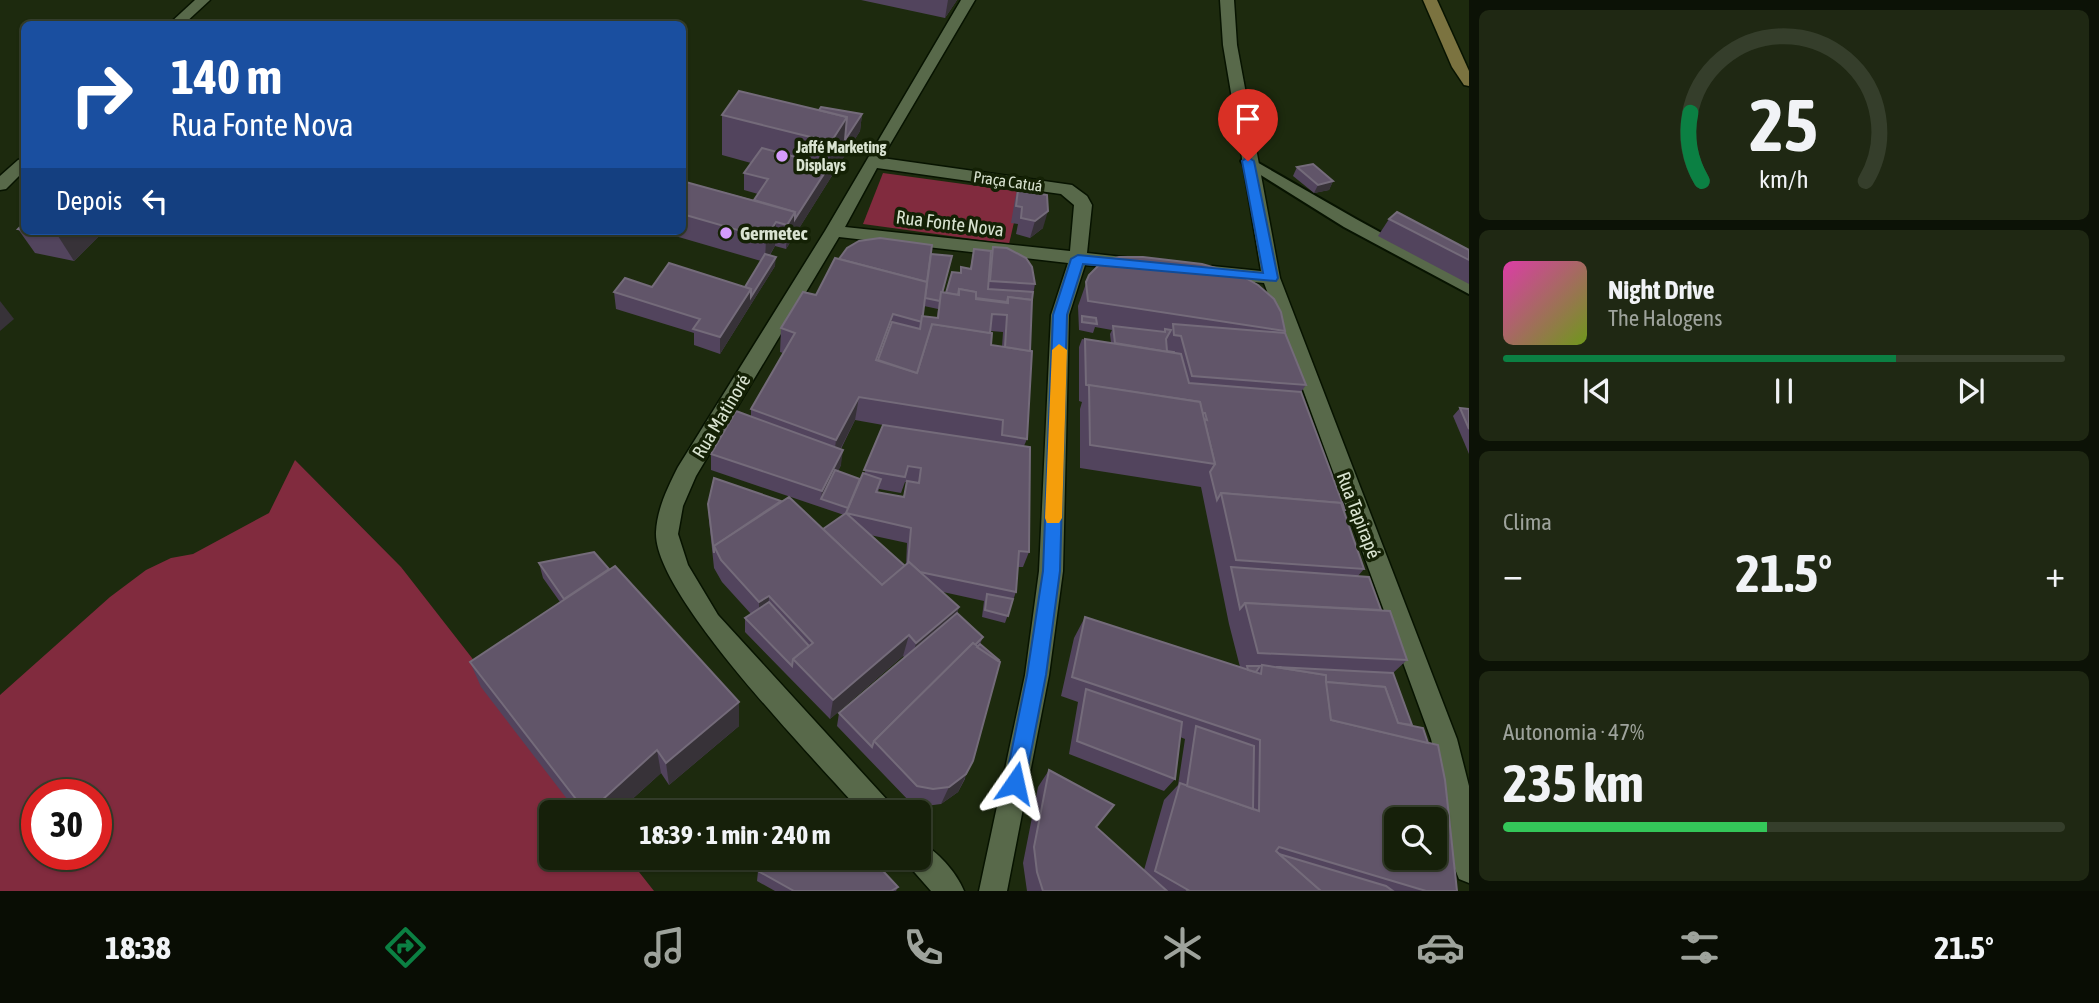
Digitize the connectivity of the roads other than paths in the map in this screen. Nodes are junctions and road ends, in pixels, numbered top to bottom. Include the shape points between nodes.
1 (203, 0) edge
2 (968, 0) edge
3 (1227, 0) edge
4 (1430, 0) edge
5 (179, 21) edge
6 (1464, 68) edge
7 (1469, 82) edge
8 (1248, 161) junction
9 (872, 162) junction
10 (21, 166) edge
11 (0, 185) edge
12 (835, 231) junction
13 (1078, 259) junction
14 (1147, 266) edge
15 (1188, 270) edge
16 (1271, 278) junction
17 (1469, 288) edge
18 (868, 800) edge
19 (1469, 869) edge
20 (931, 870) edge
21 (950, 891) edge
22 (993, 891) edge

1 - 5 street
2 - 9 street, Rua Matinoré
3 - 8 street, Rua Tapirapé
4 - 6 street
6 - 7 street
8 - 16 street, Rua Tapirapé
8 - 17 lane
9 - 12 street, Rua Matinoré
9 - 13 street, Praça Catuá via 1066,189 1083,205
10 - 11 street
12 - 13 street, Rua Fonte Nova
12 - 18 street, Rua Matinoré via 686,473 672,506 667,534 677,568 709,622
13 - 14 street, Rua Fonte Nova
13 - 22 street via 1060,315 1050,584 1037,675
15 - 16 street
16 - 19 street, Rua Tapirapé via 1444,740 1460,803
20 - 21 street

